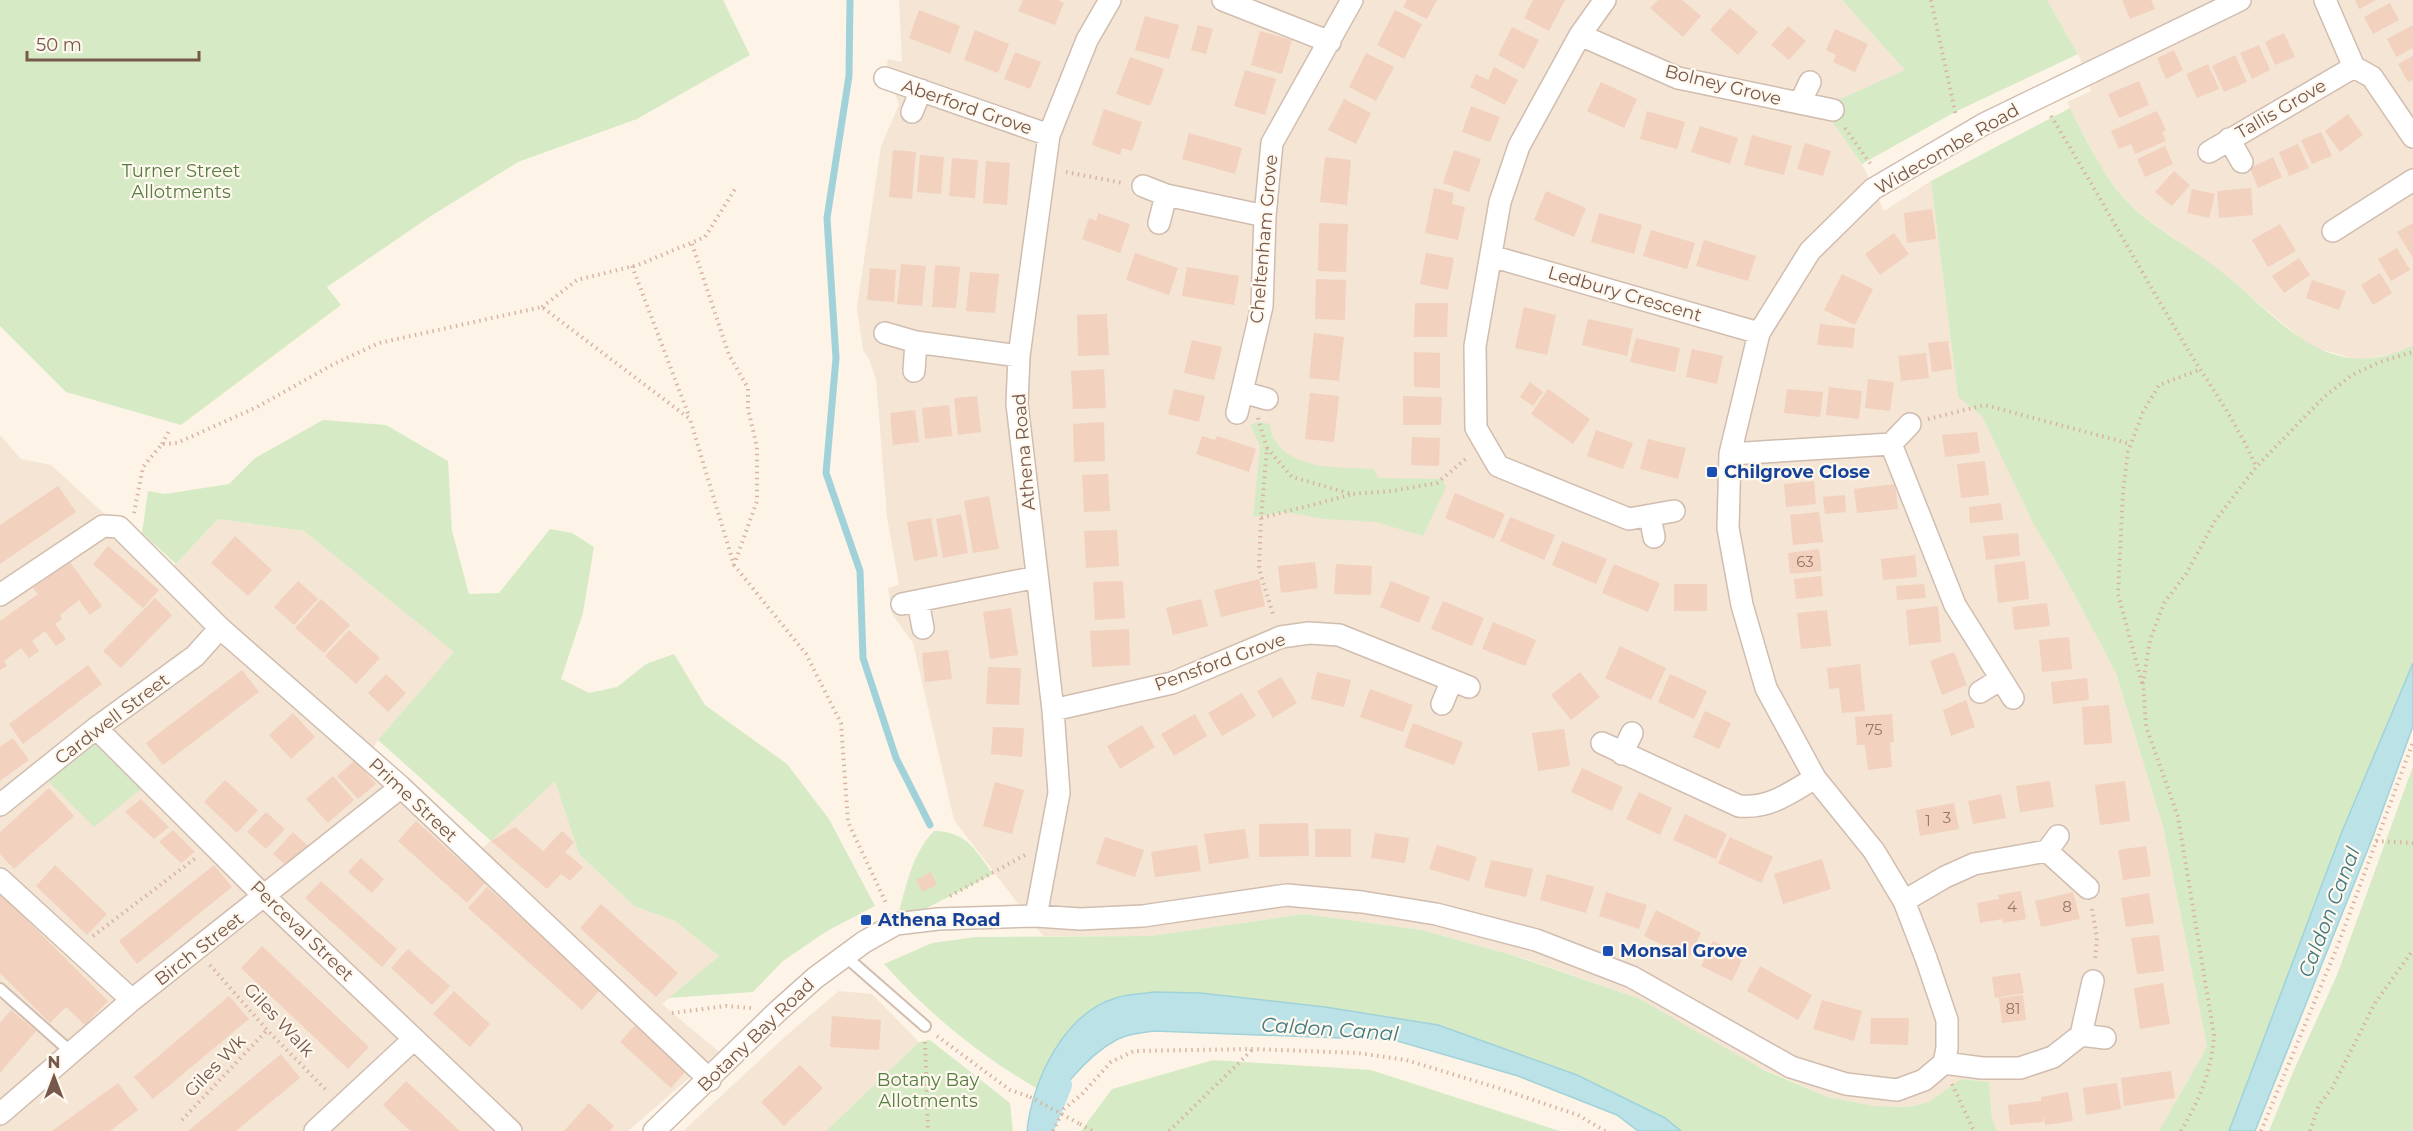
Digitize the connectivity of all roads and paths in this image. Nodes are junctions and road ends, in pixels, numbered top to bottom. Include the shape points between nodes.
1 (1110, 0) edge
2 (1223, 0) edge
3 (1352, 0) edge
4 (1605, 0) edge
5 (1931, 0) edge
6 (2240, 0) edge
7 (2325, 0) edge
8 (1580, 35) junction
9 (1330, 42) junction
10 (2354, 67) junction
11 (885, 78) dead end
12 (1810, 82) dead end
13 (921, 90) junction
14 (2039, 98) junction
15 (1800, 103) junction
16 (1833, 110) joint
17 (912, 112) dead end
18 (1049, 135) junction
19 (2413, 137) edge
20 (1961, 138) junction
21 (2229, 139) junction
22 (2208, 152) dead end
23 (2242, 162) dead end
24 (1044, 168) junction
25 (2413, 180) edge
26 (1884, 183) junction
27 (737, 186) dead end
28 (1143, 186) joint
29 (1166, 195) junction
30 (1264, 216) junction
31 (1159, 223) dead end
32 (2348, 230) dead end
33 (692, 244) junction
34 (1491, 256) junction
35 (632, 266) junction
36 (543, 307) junction
37 (885, 333) dead end
38 (1759, 333) junction
39 (916, 342) junction
40 (2413, 352) edge
41 (1019, 356) junction
42 (2199, 370) junction
43 (914, 371) dead end
44 (1267, 399) dead end
45 (1239, 403) junction
46 (690, 419) junction
47 (1910, 424) joint
48 (170, 429) dead end
49 (1483, 440) junction
50 (162, 444) junction
51 (1891, 444) junction
52 (2132, 444) junction
53 (1267, 448) junction
54 (1730, 454) junction
55 (2256, 467) junction
56 (1352, 494) junction
57 (1674, 511) dead end
58 (1650, 516) junction
59 (1261, 518) junction
60 (121, 531) junction
61 (1654, 537) dead end
62 (734, 565) junction
63 (1037, 577) junction
64 (0, 595) edge
65 (220, 628) junction
66 (923, 628) dead end
67 (1281, 637) junction
68 (2001, 679) junction
69 (2143, 683) junction
70 (1980, 692) dead end
71 (2013, 698) dead end
72 (1442, 704) dead end
73 (1053, 710) junction
74 (96, 728) junction
75 (1632, 733) dead end
76 (2413, 742) edge
77 (1602, 744) dead end
78 (1622, 753) junction
79 (1815, 778) junction
80 (401, 787) junction
81 (0, 805) edge
82 (1052, 840) junction
83 (2376, 840) junction
84 (2413, 843) edge
85 (213, 844) junction
86 (0, 879) edge
87 (2088, 888) joint
88 (265, 897) junction
89 (946, 898) dead end
90 (1904, 901) junction
91 (1036, 916) junction
92 (896, 924) junction
93 (76, 949) junction
94 (2413, 950) edge
95 (197, 951) junction
96 (845, 956) junction
97 (2093, 981) joint
98 (0, 989) edge
99 (132, 1000) junction
100 (778, 1011) junction
101 (644, 1017) junction
102 (925, 1026) junction
103 (267, 1030) junction
104 (2081, 1035) junction
105 (2104, 1038) dead end
106 (414, 1039) junction
107 (1253, 1049) junction
108 (71, 1052) junction
109 (1942, 1065) junction
110 (710, 1080) junction
111 (342, 1107) junction
112 (0, 1114) edge
113 (182, 1120) dead end
114 (315, 1131) edge
115 (511, 1131) edge
116 (654, 1131) edge
117 (928, 1131) edge
118 (1053, 1131) edge
119 (1092, 1131) edge
120 (1169, 1131) edge
121 (1605, 1131) edge
122 (1974, 1131) edge
123 (2181, 1131) edge
124 (2261, 1131) edge
125 (2310, 1131) edge

1 - 18 street, Athena Road via 1088,40
2 - 9 street
3 - 9 street, Cheltenham Grove
4 - 8 street
5 - 20 path
6 - 14 street, Widecombe Road
7 - 10 street
8 - 15 street, Bolney Grove via 1678,78
8 - 34 street via 1519,146 1500,202
9 - 30 street, Cheltenham Grove via 1272,143
10 - 19 street via 2372,77
10 - 21 street, Tallis Grove
11 - 13 street, Aberford Grove
12 - 15 street, Bolney Grove
13 - 17 street
13 - 18 street, Aberford Grove
14 - 20 street, Widecombe Road
14 - 42 path via 2102,199
15 - 16 street, Bolney Grove
16 - 26 path
18 - 24 street, Athena Road
20 - 26 street, Widecombe Road
21 - 22 street, Tallis Grove
21 - 23 street
24 - 28 path
24 - 41 street, Athena Road
25 - 32 street
26 - 38 street, Widecombe Road via 1873,189 1810,251
27 - 33 path via 705,237
28 - 29 street
29 - 30 street
29 - 31 street
30 - 45 street, Cheltenham Grove via 1262,306
33 - 35 path
33 - 62 path via 729,355 748,388 748,409 757,447 757,501
34 - 38 street, Ledbury Crescent
34 - 49 street via 1475,346 1476,428
35 - 36 path via 577,280
35 - 46 path
36 - 46 path
36 - 50 path via 379,343 257,407 177,443
37 - 39 street
38 - 54 street, Widecombe Road
39 - 41 street
39 - 43 street
40 - 55 path via 2352,375 2324,397
41 - 63 street, Athena Road via 1017,404
42 - 52 path via 2159,386 2143,412
42 - 55 path via 2240,430
44 - 45 street
45 - 53 path via 1258,417
46 - 62 path
47 - 51 street
47 - 52 path via 1985,405
48 - 50 path
49 - 56 path via 1437,483
49 - 58 street via 1498,466 1629,519
50 - 60 path via 144,467
51 - 54 street
51 - 68 street via 1955,605
52 - 69 path via 2123,492 2118,594
53 - 56 path via 1292,477
53 - 59 path
54 - 79 street, Widecombe Road via 1728,528 1742,605 1766,688
55 - 69 path via 2215,521 2186,574 2164,603 2151,640
56 - 59 path
57 - 58 street
58 - 61 street
59 - 67 path via 1258,569
60 - 64 street via 103,526
60 - 65 street, Prime Street
62 - 92 path via 806,654 841,723 848,822
63 - 66 street via 910,603
63 - 73 street, Athena Road
65 - 74 street, Cardwell Street via 195,657
65 - 80 street, Prime Street
67 - 72 street, Pensford Grove via 1309,633 1339,635 1460,684
67 - 73 street, Pensford Grove via 1172,683
68 - 70 street
68 - 71 street
69 - 123 path via 2146,726 2178,817 2214,1035 2213,1061
73 - 82 street, Athena Road via 1059,793
74 - 81 street, Cardwell Street
74 - 85 street, Perceval Street
75 - 78 street
76 - 83 path
77 - 78 street
78 - 79 street via 1739,806 1757,808 1775,802
79 - 90 street, Widecombe Road via 1874,851
80 - 88 street, Birch Street
80 - 101 street, Prime Street
82 - 89 path
82 - 91 street, Athena Road
83 - 84 path
83 - 124 path via 2338,945
85 - 88 street, Perceval Street
85 - 93 path
86 - 93 street
87 - 90 street via 2053,843 1974,864
87 - 97 path via 2097,938
88 - 95 street, Birch Street
88 - 106 street, Perceval Street
90 - 109 street, Widecombe Road via 1947,1020 1947,1048
91 - 92 street, Botany Bay Road
91 - 109 street via 1143,916 1287,895 1436,914 1536,940 1632,977 1791,1067 1835,1081 1898,1090 1924,1080
92 - 96 street, Botany Bay Road
93 - 99 street
94 - 125 path via 2375,1003 2332,1088 2319,1105
95 - 99 street, Birch Street
95 - 103 path, Giles Walk
96 - 100 street, Botany Bay Road
96 - 102 lane
97 - 104 street
98 - 108 lane
99 - 108 street, Birch Street
100 - 101 path via 726,1006
100 - 110 street, Botany Bay Road
101 - 110 street, Prime Street
102 - 117 path
102 - 119 path, bridge via 1010,1090 1030,1096
103 - 111 path, Giles Walk
103 - 113 path, Giles Wk
104 - 105 street
104 - 109 street via 2053,1057 2020,1068
106 - 111 street
106 - 115 street, Perceval Street
107 - 118 path via 1134,1051 1111,1062 1064,1109
107 - 120 path
107 - 121 path via 1358,1053 1406,1060 1578,1115
108 - 112 street, Birch Street
109 - 122 path
110 - 116 street, Botany Bay Road
111 - 114 street

